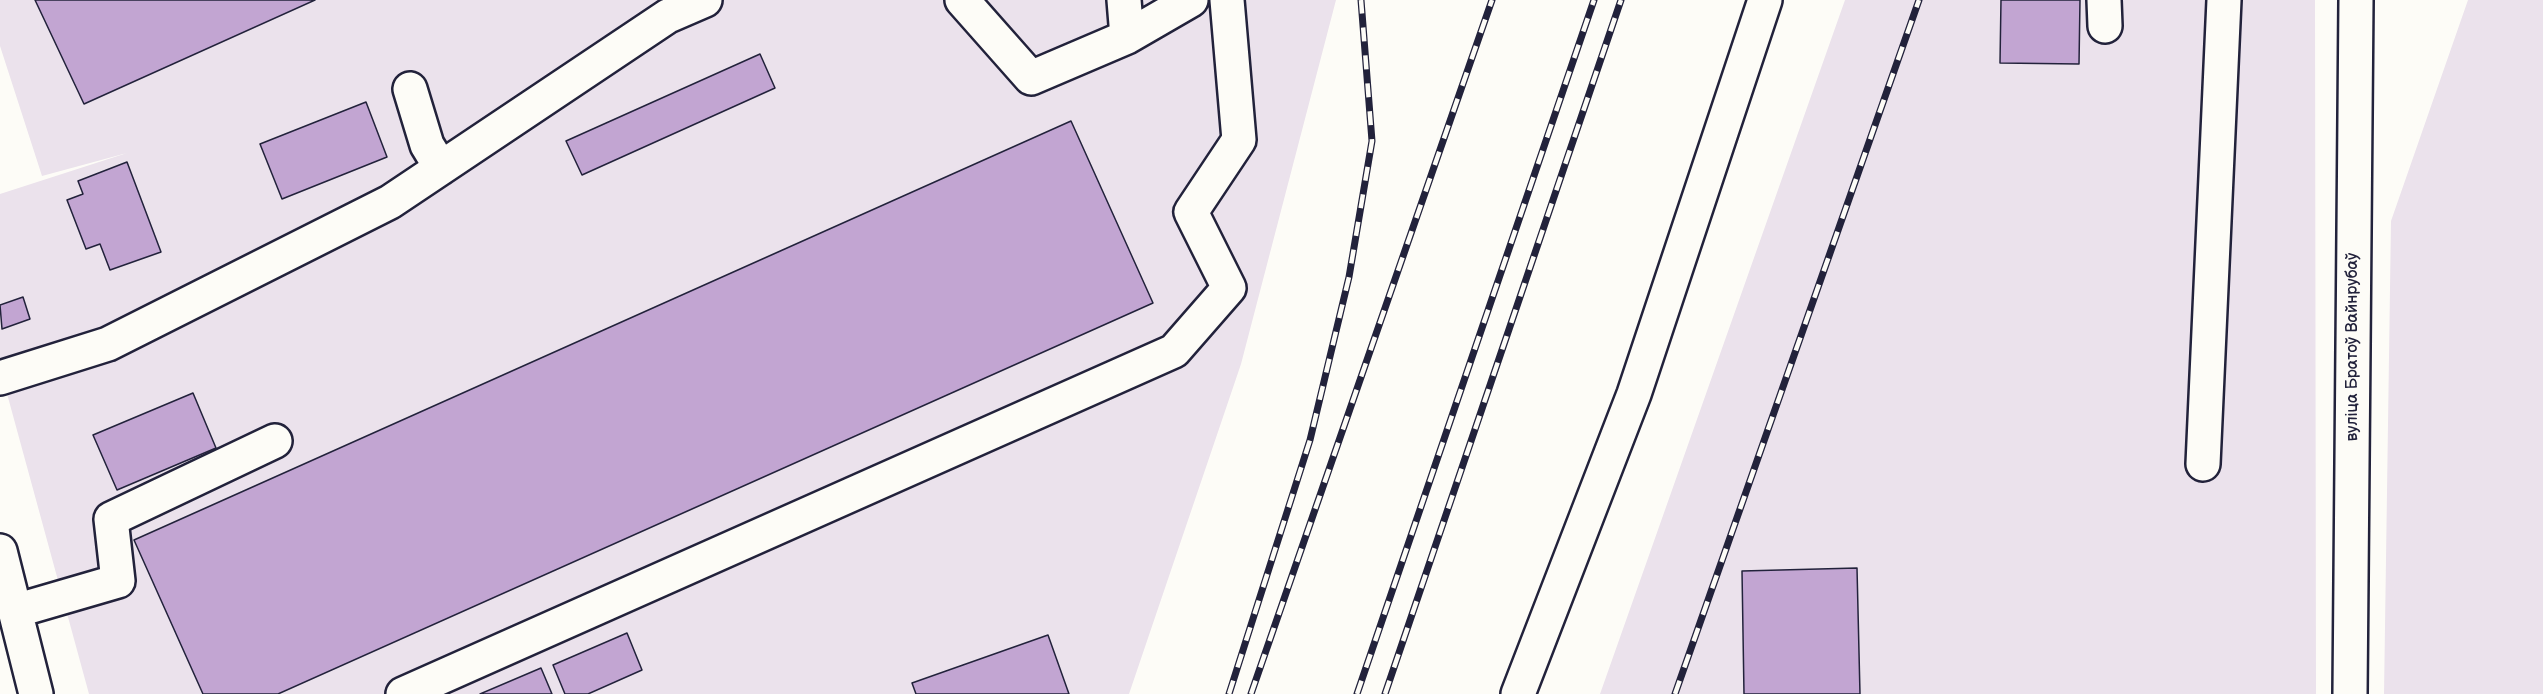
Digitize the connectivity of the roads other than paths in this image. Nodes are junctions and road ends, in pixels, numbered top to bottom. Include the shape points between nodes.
1 (705, 0) edge
2 (962, 0) edge
3 (1124, 0) edge
4 (1191, 0) edge
5 (1227, 0) edge
6 (1765, 0) edge
7 (2224, 0) edge
8 (2356, 0) edge
9 (1127, 37) junction
10 (410, 89) dead end
11 (441, 168) junction
12 (0, 378) edge
13 (275, 441) dead end
14 (2203, 464) dead end
15 (0, 551) edge
16 (15, 611) junction
17 (36, 694) edge
18 (403, 694) edge
19 (1518, 694) edge
20 (2350, 694) edge

1 - 11 street via 668,16
2 - 9 street via 1031,78
3 - 9 street
4 - 9 street
5 - 18 street via 1239,140 1191,212 1229,288 1174,351
6 - 19 street via 1634,394
7 - 14 street
8 - 20 street, вуліца Братоў Вайнрубаў
10 - 11 street via 427,145
11 - 12 street via 390,202 108,344
13 - 16 street via 111,519 118,581
15 - 16 street
16 - 17 street

